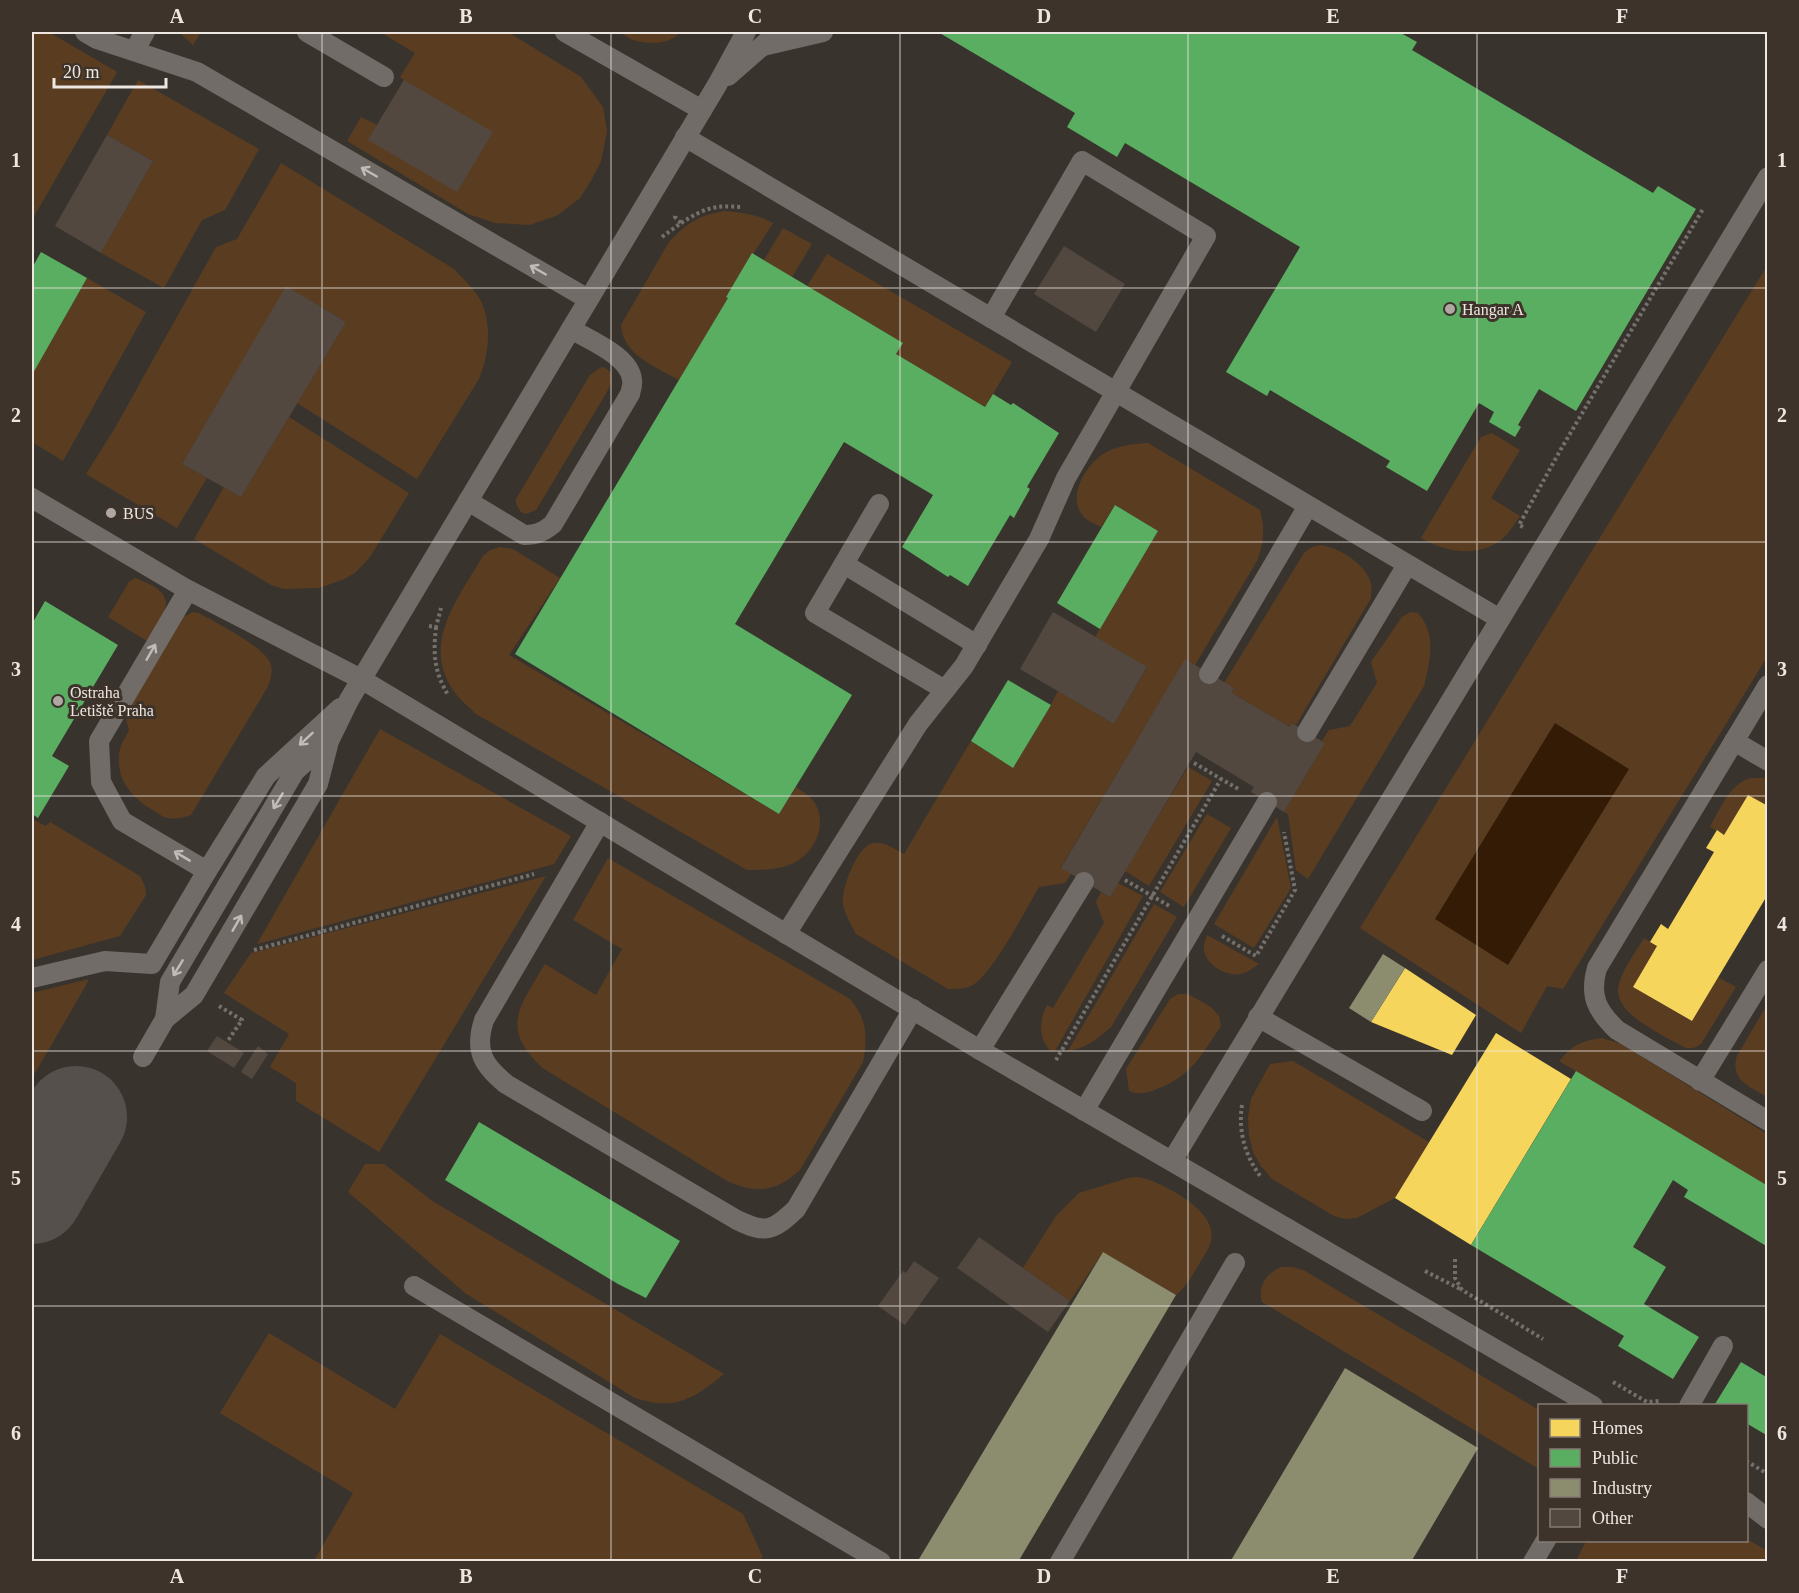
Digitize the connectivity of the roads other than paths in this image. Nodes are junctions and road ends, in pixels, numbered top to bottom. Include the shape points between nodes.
1 (85, 32) edge
2 (145, 32) edge
3 (307, 32) edge
4 (565, 32) edge
5 (746, 32) edge
6 (778, 32) edge
7 (823, 32) edge
8 (758, 39) edge
9 (134, 51) junction
10 (735, 52) junction
11 (384, 77) dead end
12 (717, 85) junction
13 (702, 110) junction
14 (685, 137) junction
15 (1767, 177) edge
16 (588, 299) junction
17 (991, 318) junction
18 (571, 329) junction
19 (1116, 392) junction
20 (32, 498) edge
21 (468, 501) junction
22 (879, 504) dead end
23 (1308, 506) junction
24 (844, 564) junction
25 (1407, 565) junction
26 (188, 590) junction
27 (1500, 619) junction
28 (977, 645) junction
29 (1209, 674) dead end
30 (361, 679) junction
31 (1767, 685) edge
32 (945, 690) junction
33 (348, 700) junction
34 (1307, 732) dead end
35 (329, 741) junction
36 (1734, 741) junction
37 (1767, 761) edge
38 (1268, 802) dead end
39 (600, 822) junction
40 (207, 871) junction
41 (1084, 882) dead end
42 (786, 934) junction
43 (1767, 970) edge
44 (32, 978) edge
45 (913, 1009) junction
46 (1258, 1017) junction
47 (165, 1019) junction
48 (980, 1050) junction
49 (143, 1057) dead end
50 (1700, 1081) junction
51 (1084, 1111) junction
52 (1422, 1111) dead end
53 (1767, 1121) edge
54 (1172, 1161) junction
55 (1234, 1263) dead end
56 (414, 1286) dead end
57 (1723, 1346) dead end
58 (1590, 1404) edge
59 (1690, 1404) edge
60 (1748, 1497) edge
61 (1748, 1504) edge
62 (1767, 1505) edge
63 (1767, 1519) edge
64 (1545, 1542) edge
65 (881, 1562) edge
66 (1060, 1562) edge
67 (1533, 1562) edge

1 - 9 lane
2 - 9 lane
3 - 11 lane
4 - 13 lane
5 - 10 lane
6 - 8 lane
7 - 8 lane
8 - 10 lane
8 - 12 lane
16 -> 9 lane via 197,72
10 - 12 lane
12 - 13 lane
13 - 14 lane
14 - 16 lane
14 - 17 lane
15 - 27 lane
16 - 18 lane
17 - 19 lane
17 - 19 lane via 1082,161 1206,236
18 - 21 lane
18 - 21 lane via 620,358 632,380 630,394 553,524 535,535 524,535
19 - 23 lane
19 - 28 lane via 1066,478 1039,539
20 - 26 lane
21 - 30 lane
22 - 24 lane
23 - 25 lane
23 - 29 lane
24 - 28 lane
24 - 32 lane via 815,613
25 - 27 lane
25 - 34 lane
26 - 30 lane
40 -> 26 lane via 122,821 100,782 99,741
27 - 46 lane
28 - 32 lane
30 - 33 lane
30 - 39 lane
31 - 36 lane
32 - 42 lane via 918,724
33 - 35 lane
33 -> 40 lane via 266,776
47 -> 35 lane via 194,995 211,967 318,784
35 -> 47 lane via 295,771 170,982
36 - 37 lane
36 - 50 lane via 1597,969 1593,982 1599,1008 1617,1030
38 - 51 lane
39 - 42 lane
39 - 45 lane via 484,1020 481,1053 490,1071 506,1084 737,1220 752,1228 769,1229 796,1209
40 - 44 lane via 152,964 105,961
41 - 48 lane
42 - 45 lane
43 - 50 lane
45 - 48 lane
46 - 52 lane
46 - 54 lane
47 - 49 lane
48 - 51 lane
50 - 53 lane
51 - 54 lane
54 - 58 lane
55 - 66 lane
56 - 65 lane
57 - 59 lane
60 - 62 lane
61 - 63 lane
64 - 67 lane

